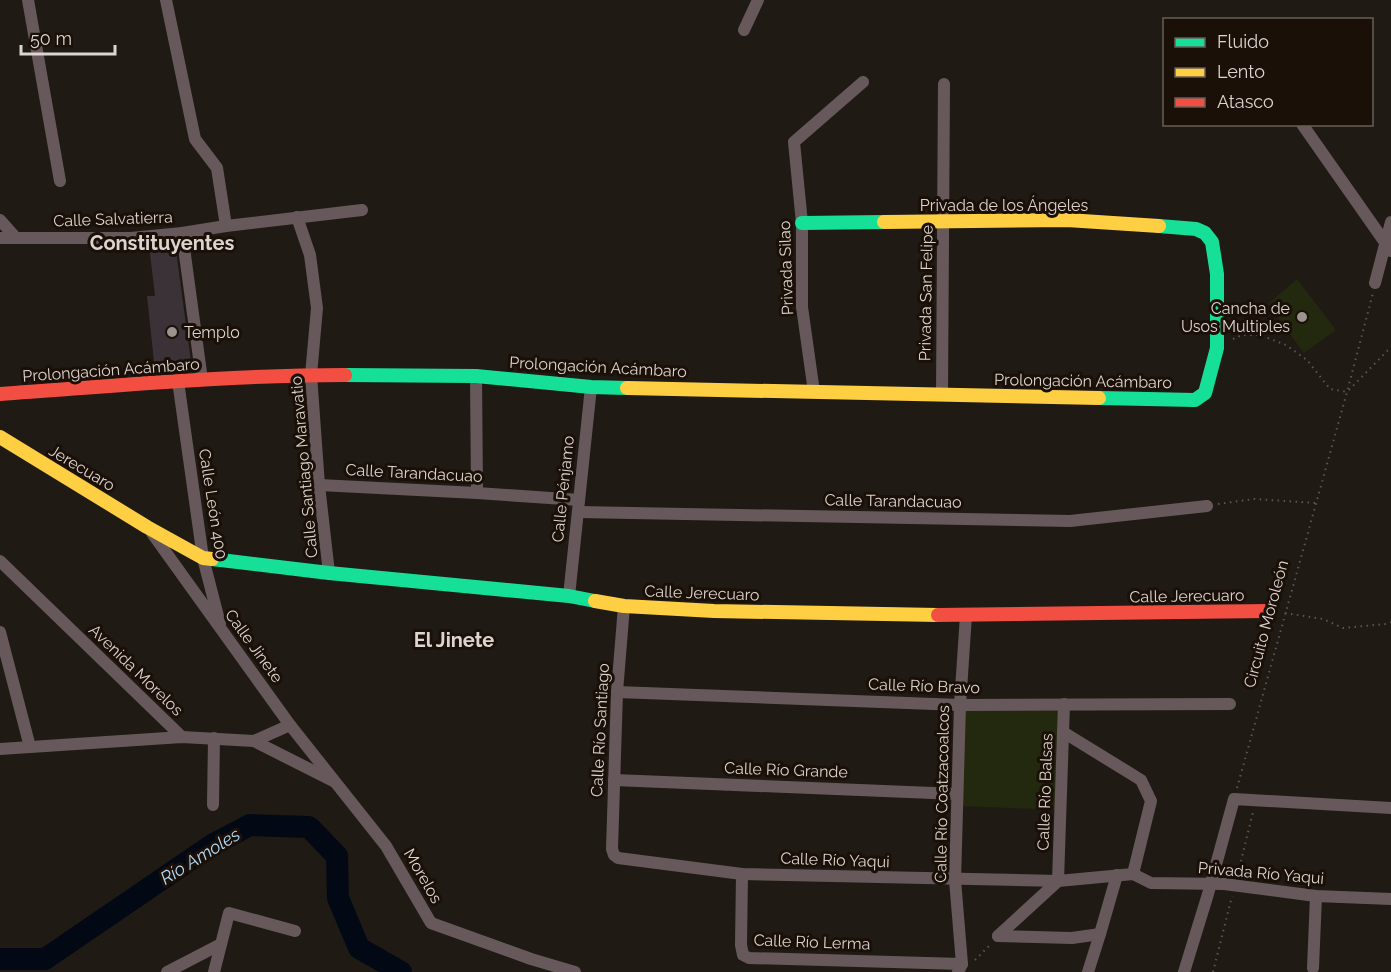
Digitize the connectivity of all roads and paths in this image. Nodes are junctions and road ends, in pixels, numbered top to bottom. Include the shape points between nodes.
1 (28, 0) edge
2 (166, 0) edge
3 (758, 0) edge
4 (744, 30) dead end
5 (863, 82) dead end
6 (944, 84) dead end
7 (1303, 126) edge
8 (60, 181) dead end
9 (362, 210) dead end
10 (297, 217) junction
11 (0, 220) edge
12 (944, 221) junction
13 (1391, 222) edge
14 (802, 223) junction
15 (226, 226) junction
16 (182, 233) junction
17 (0, 238) edge
18 (16, 238) junction
19 (1388, 246) edge
20 (1375, 283) joint
21 (1391, 347) edge
22 (1217, 348) junction
23 (312, 375) junction
24 (476, 376) junction
25 (202, 380) junction
26 (178, 381) junction
27 (591, 387) junction
28 (814, 392) junction
29 (1347, 392) junction
30 (0, 394) edge
31 (942, 395) junction
32 (0, 437) edge
33 (319, 485) junction
34 (477, 493) junction
35 (1316, 502) junction
36 (578, 506) junction
37 (1207, 506) joint
38 (147, 527) junction
39 (203, 558) junction
40 (0, 561) edge
41 (329, 573) junction
42 (569, 596) junction
43 (624, 606) junction
44 (1267, 611) joint
45 (1286, 613) junction
46 (966, 615) junction
47 (1391, 622) edge
48 (222, 631) junction
49 (0, 632) edge
50 (617, 692) junction
51 (1064, 704) junction
52 (1230, 704) dead end
53 (960, 705) junction
54 (290, 725) junction
55 (1063, 732) junction
56 (182, 737) junction
57 (214, 738) junction
58 (254, 741) junction
59 (30, 747) junction
60 (0, 749) edge
61 (614, 780) junction
62 (337, 783) junction
63 (957, 794) junction
64 (1234, 800) junction
65 (213, 805) dead end
66 (1391, 808) edge
67 (614, 855) joint
68 (742, 874) junction
69 (1133, 874) junction
70 (1117, 875) junction
71 (955, 880) junction
72 (1058, 881) junction
73 (1211, 883) junction
74 (1316, 896) junction
75 (1391, 899) edge
76 (295, 931) dead end
77 (1100, 934) junction
78 (998, 936) junction
79 (221, 944) junction
80 (963, 967) edge
81 (1313, 968) dead end
82 (167, 972) edge
83 (214, 972) edge
84 (575, 972) edge
85 (1088, 972) edge
86 (1184, 972) edge

1 - 8 street
2 - 15 street via 195,139 217,168
3 - 4 street
5 - 14 street, Privada Silao via 794,142
6 - 12 street, Privada San Felipe
7 - 19 street
9 - 10 street, Calle Salvatierra
10 - 15 street, Calle Salvatierra
10 - 23 street, Calle Santiago Maravatio via 310,255 317,308
11 - 18 street
12 - 14 street, Privada de los Ángeles
12 - 22 street, Privada de los Ángeles via 1067,220 1205,233 1212,242 1217,274
12 - 31 street, Privada San Felipe
13 - 19 street
14 - 28 street, Privada Silao via 802,307
15 - 16 street, Calle Salvatierra
16 - 18 street, Calle Salvatierra via 131,238
16 - 25 street
17 - 18 street, Calle Salvatierra
19 - 20 street
20 - 29 path, Circuito Moroleón
21 - 29 path
22 - 29 path via 1242,335 1260,335 1286,345 1306,360 1330,389
22 - 31 street, Prolongación Acámbaro via 1205,393 1195,400
23 - 24 street, Prolongación Acámbaro
23 - 25 street, Prolongación Acámbaro
23 - 33 street, Calle Santiago Maravatio
24 - 27 street, Prolongación Acámbaro
24 - 34 street
25 - 26 street, Prolongación Acámbaro
26 - 30 street, Prolongación Acámbaro
26 - 39 street, Calle León 400
27 - 28 street, Prolongación Acámbaro
27 - 36 street, Calle Pénjamo
28 - 31 street, Prolongación Acámbaro
29 - 35 path, Circuito Moroleón
32 - 38 street, Jerecuaro
33 - 34 street, Calle Tarandacuao
33 - 41 street, Calle Santiago Maravatio
34 - 36 street, Calle Tarandacuao
35 - 37 path via 1254,498
35 - 45 path, Circuito Moroleón
36 - 37 street, Calle Tarandacuao via 1070,521
36 - 42 street, Calle Pénjamo
38 - 39 street, Calle Jerecuaro
38 - 48 street, Calle Jinete
39 - 41 street, Calle Jerecuaro
39 - 48 street, Calle León 400
40 - 56 street, Avenida Morelos
41 - 42 street, Calle Jerecuaro
42 - 43 street, Calle Jerecuaro
43 - 46 street, Calle Jerecuaro
43 - 50 street, Calle Río Santiago
44 - 45 path
44 - 46 street, Calle Jerecuaro
45 - 47 path via 1323,619 1343,628
45 - 64 path, Circuito Moroleón
46 - 53 street, Calle Río Coatzacoalcos
48 - 54 street, Calle Jinete
49 - 59 street
50 - 53 street, Calle Río Bravo
50 - 61 street, Calle Río Santiago
51 - 52 street, Calle Río Bravo
51 - 53 street, Calle Río Bravo
51 - 55 street, Calle Río Balsas
53 - 63 street, Calle Río Coatzacoalcos
54 - 58 street
54 - 62 street, Calle Jinete
55 - 69 street via 1141,780 1151,801
55 - 72 street, Calle Río Balsas
56 - 57 street, Avenida Morelos
56 - 59 street
57 - 58 street, Avenida Morelos
57 - 65 street
58 - 62 street, Avenida Morelos
59 - 60 street
61 - 63 street, Calle Río Grande
61 - 67 street, Calle Río Santiago
62 - 84 street, Morelos via 386,846 431,923
63 - 71 street, Calle Río Coatzacoalcos
64 - 66 street
64 - 73 street
67 - 68 street, Calle Río Yaqui
68 - 71 street, Calle Río Yaqui
68 - 80 street, Calle Río Lerma via 741,945 743,955 749,958
69 - 70 street, Privada Río Yaqui
69 - 73 street, Privada Río Yaqui via 1151,883
70 - 72 street, Privada Río Yaqui
70 - 77 street
71 - 72 street, Calle Río Yaqui
71 - 80 street, Calle Río Coatzacoalcos
72 - 78 street
73 - 74 street, Privada Río Yaqui
73 - 86 street
74 - 75 street, Privada Río Yaqui
74 - 81 street
76 - 79 street via 229,913
77 - 78 street via 1072,938
77 - 85 street
78 - 80 path
79 - 82 street
79 - 83 street

